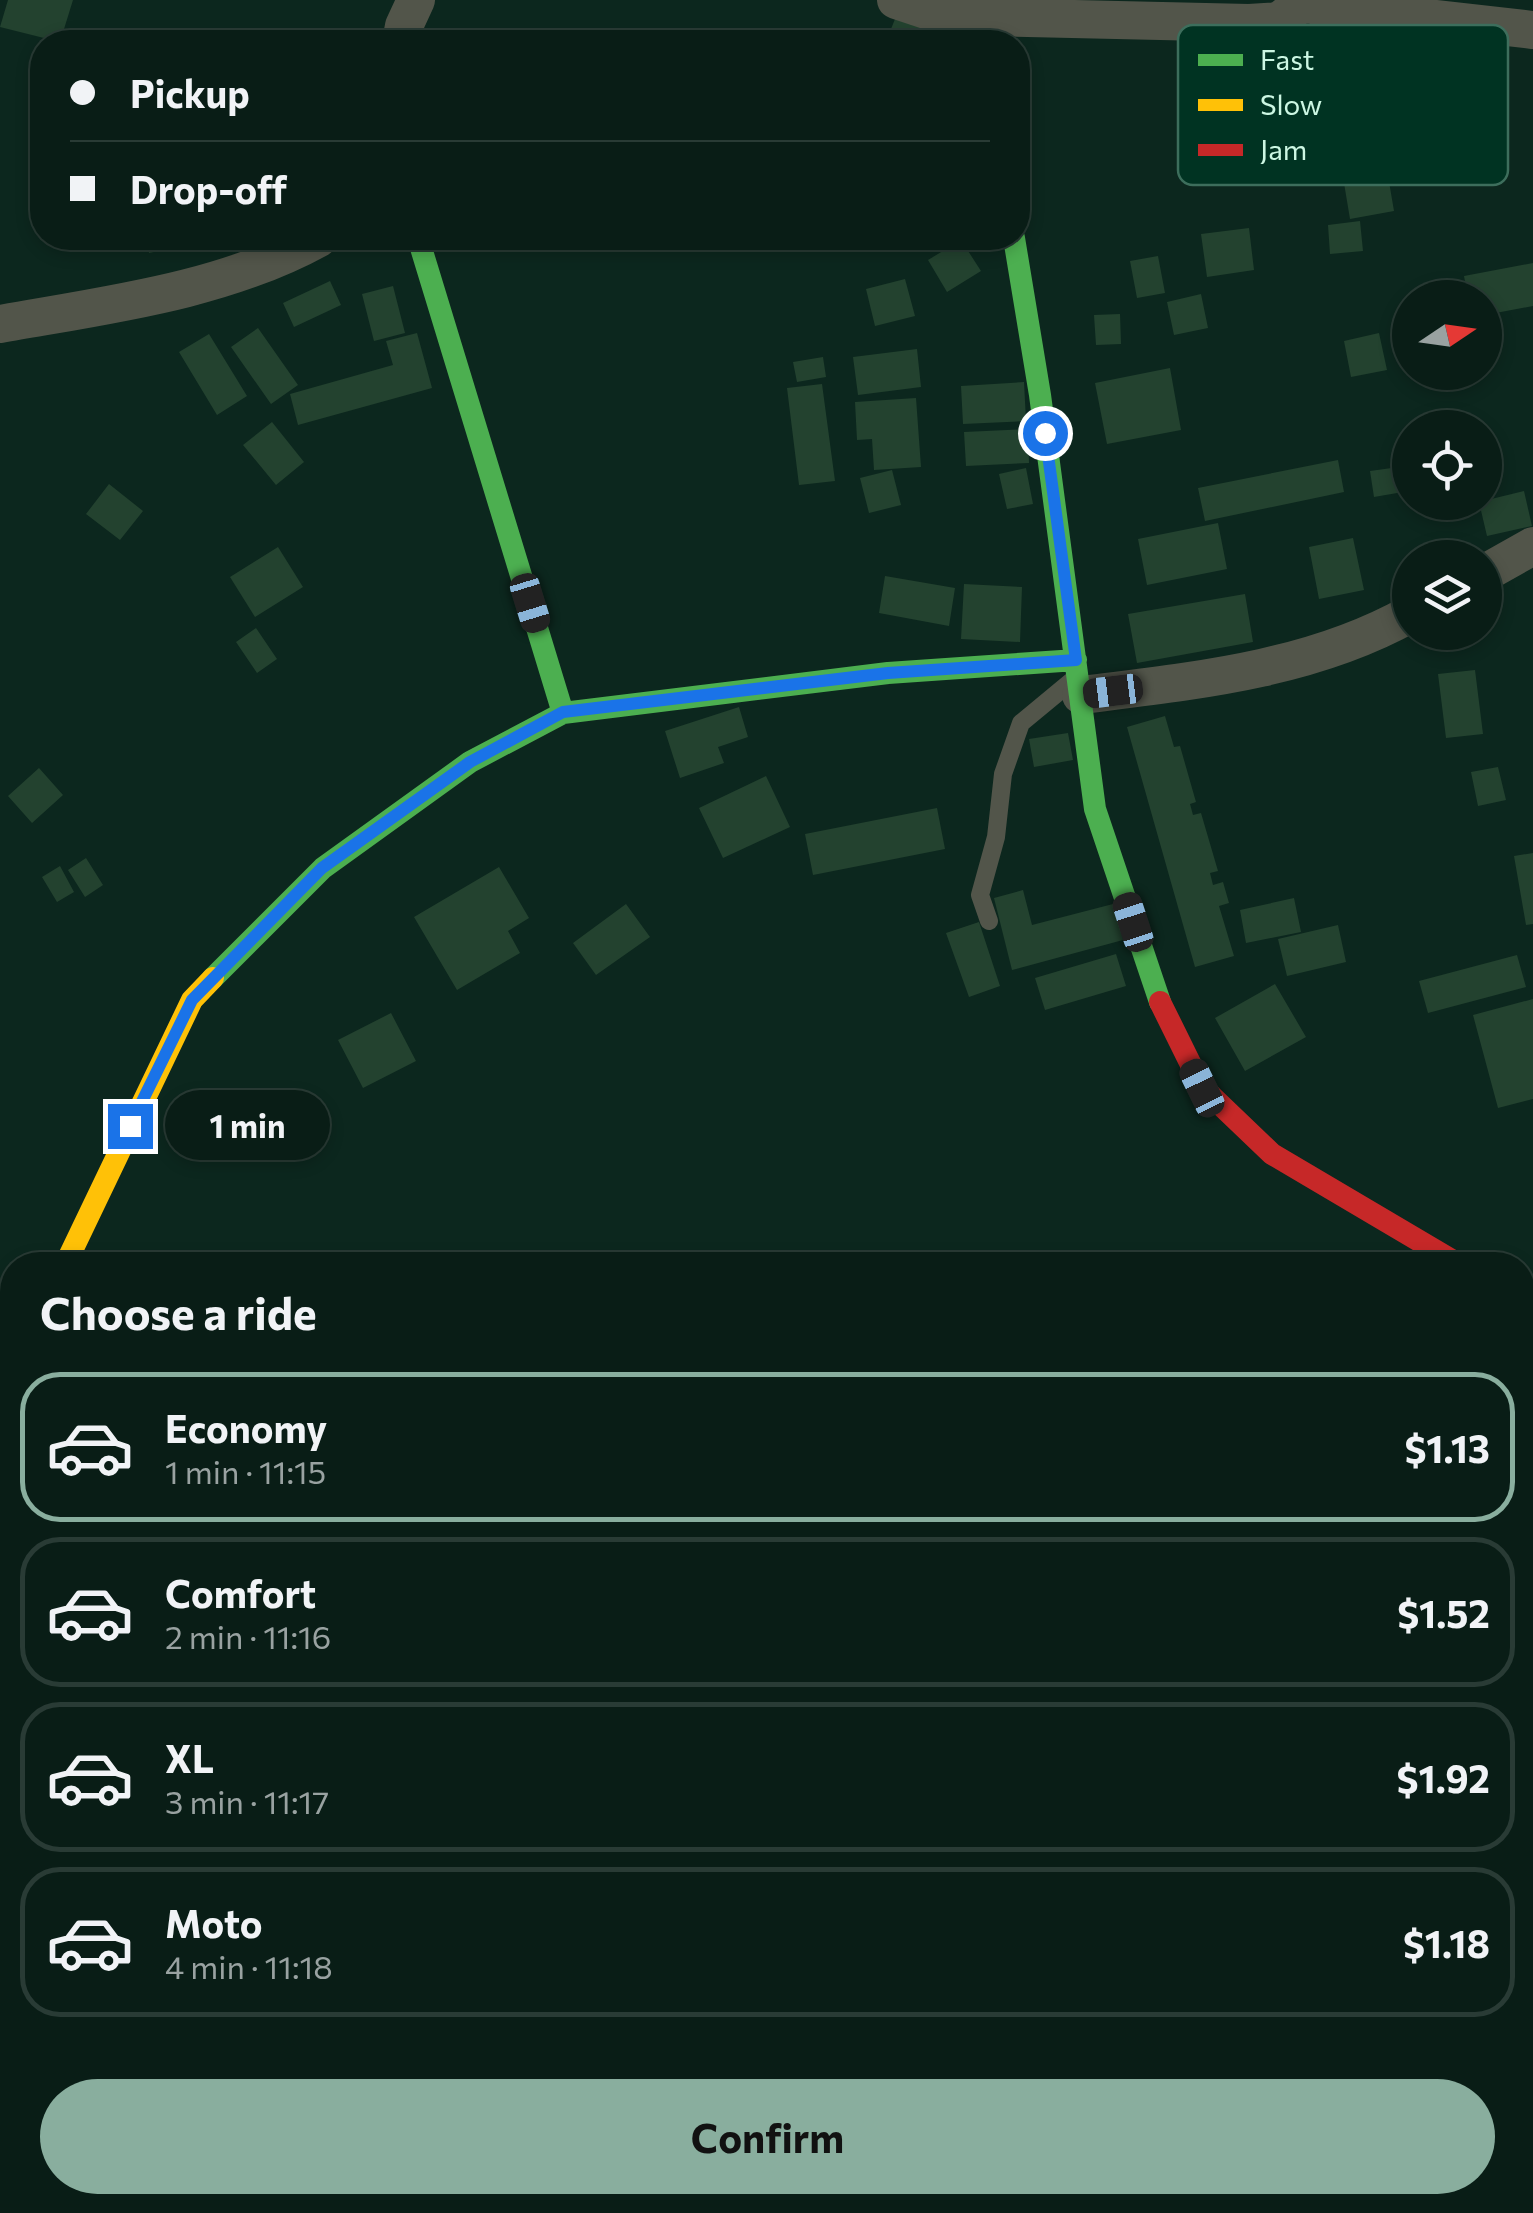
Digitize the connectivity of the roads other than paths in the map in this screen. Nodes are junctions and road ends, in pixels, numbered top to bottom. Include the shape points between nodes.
1 (416, 0) edge
2 (896, 0) edge
3 (1305, 2) edge
4 (1492, 25) edge
5 (1508, 27) edge
6 (954, 29) edge
7 (403, 30) edge
8 (1533, 30) edge
9 (295, 250) edge
10 (422, 250) edge
11 (1016, 250) edge
12 (0, 324) edge
13 (1533, 546) edge
14 (1502, 563) edge
15 (1392, 622) edge
16 (1078, 677) junction
17 (563, 712) junction
18 (989, 922) dead end
19 (71, 1252) edge
20 (1438, 1252) edge

1 - 7 street
2 - 6 street
3 - 4 street
3 - 6 street via 1278,21
5 - 8 street
9 - 12 street via 167,294
10 - 17 street
11 - 16 street
13 - 14 street
15 - 16 street via 1322,653 1209,679
16 - 17 street via 888,673
16 - 18 lane via 1021,723 1003,774 980,895
16 - 20 street via 1095,809 1158,998 1202,1088 1272,1154
17 - 19 street via 470,762 322,868 192,1000

